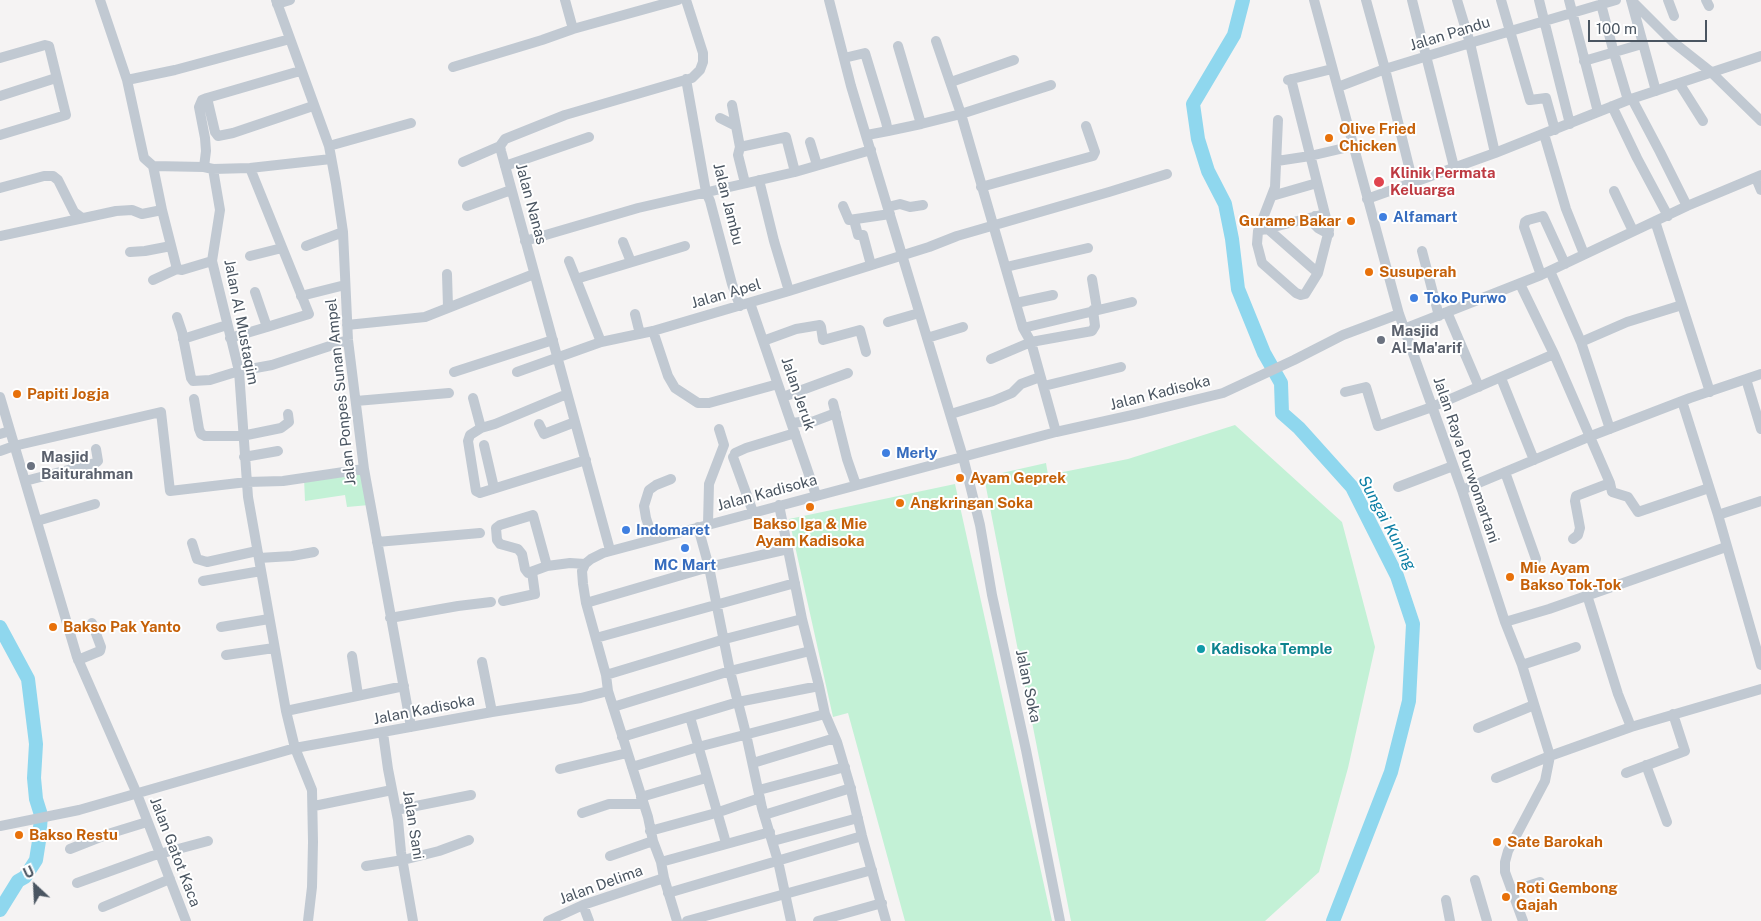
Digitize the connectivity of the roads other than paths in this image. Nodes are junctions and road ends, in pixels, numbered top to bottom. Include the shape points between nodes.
1 (100, 0) edge
2 (290, 0) edge
3 (565, 0) edge
4 (678, 0) edge
5 (686, 0) edge
6 (829, 0) edge
7 (1314, 0) edge
8 (1366, 0) edge
9 (1412, 0) edge
10 (1457, 0) edge
11 (1501, 0) edge
12 (1539, 0) edge
13 (1569, 0) edge
14 (1616, 0) edge
15 (1668, 0) edge
16 (277, 2) edge
17 (1601, 4) junction
18 (1572, 13) junction
19 (1674, 16) dead end
20 (1544, 21) junction
21 (573, 29) junction
22 (1510, 31) junction
23 (290, 39) junction
24 (936, 41) dead end
25 (1470, 43) junction
26 (1642, 44) junction
27 (898, 46) dead end
28 (1614, 53) junction
29 (1761, 56) edge
30 (1427, 57) junction
31 (0, 58) edge
32 (844, 58) junction
33 (1014, 60) dead end
34 (1584, 61) junction
35 (453, 66) dead end
36 (1332, 69) junction
37 (1385, 69) junction
38 (300, 70) junction
39 (1711, 72) junction
40 (56, 78) junction
41 (686, 79) junction
42 (127, 80) junction
43 (951, 82) junction
44 (1679, 83) junction
45 (1051, 85) dead end
46 (1338, 87) junction
47 (1656, 91) junction
48 (0, 96) edge
49 (207, 98) junction
50 (1630, 100) junction
51 (732, 105) dead end
52 (313, 106) junction
53 (1612, 106) junction
54 (1598, 112) junction
55 (961, 114) junction
56 (720, 118) dead end
57 (1278, 120) dead end
58 (1703, 121) dead end
59 (1761, 121) edge
60 (412, 123) dead end
61 (921, 124) junction
62 (1570, 124) junction
63 (736, 126) junction
64 (1086, 126) dead end
65 (1554, 130) junction
66 (888, 131) junction
67 (1544, 134) junction
68 (0, 135) edge
69 (866, 135) junction
70 (589, 137) dead end
71 (810, 142) dead end
72 (329, 146) junction
73 (500, 146) junction
74 (1353, 146) junction
75 (740, 147) junction
76 (871, 150) junction
77 (1495, 153) junction
78 (1310, 156) junction
79 (331, 159) junction
80 (1277, 161) junction
81 (463, 162) dead end
82 (817, 165) junction
83 (153, 166) junction
84 (505, 166) junction
85 (1454, 167) junction
86 (208, 168) junction
87 (250, 168) junction
88 (795, 172) junction
89 (1167, 174) dead end
90 (1759, 177) edge
91 (759, 180) junction
92 (745, 183) junction
93 (1318, 183) junction
94 (1413, 183) junction
95 (981, 187) junction
96 (0, 188) edge
97 (511, 190) junction
98 (1761, 190) edge
99 (706, 192) junction
100 (1614, 192) dead end
101 (1272, 196) junction
102 (1367, 199) junction
103 (923, 205) dead end
104 (467, 206) dead end
105 (843, 206) dead end
106 (1687, 206) junction
107 (162, 210) junction
108 (889, 210) junction
109 (1320, 215) junction
110 (1668, 216) junction
111 (82, 218) junction
112 (854, 220) junction
113 (1655, 221) junction
114 (993, 226) junction
115 (1263, 230) junction
116 (343, 232) junction
117 (1633, 232) junction
118 (0, 236) edge
119 (525, 241) junction
120 (623, 242) dead end
121 (171, 246) junction
122 (306, 246) dead end
123 (685, 246) dead end
124 (282, 248) junction
125 (1088, 248) dead end
126 (1422, 251) dead end
127 (130, 252) dead end
128 (1584, 254) junction
129 (250, 256) dead end
130 (902, 256) junction
131 (212, 261) junction
132 (569, 261) dead end
133 (631, 262) junction
134 (1565, 264) junction
135 (871, 266) junction
136 (1006, 267) junction
137 (177, 269) junction
138 (1318, 273) junction
139 (1546, 273) junction
140 (447, 274) dead end
141 (534, 274) junction
142 (1092, 279) dead end
143 (153, 280) dead end
144 (576, 280) junction
145 (1520, 284) junction
146 (345, 285) junction
147 (255, 292) dead end
148 (789, 292) junction
149 (1053, 295) dead end
150 (301, 296) junction
151 (750, 302) junction
152 (1132, 302) dead end
153 (1016, 303) junction
154 (1682, 305) junction
155 (740, 306) junction
156 (448, 307) junction
157 (1095, 309) junction
158 (919, 312) junction
159 (635, 314) dead end
160 (1399, 314) junction
161 (1443, 314) junction
162 (177, 317) dead end
163 (888, 322) dead end
164 (227, 325) junction
165 (347, 325) junction
166 (266, 327) junction
167 (963, 327) dead end
168 (1023, 328) junction
169 (1404, 330) junction
170 (653, 331) junction
171 (640, 334) junction
172 (230, 338) junction
173 (928, 338) junction
174 (183, 339) junction
175 (348, 340) junction
176 (553, 340) junction
177 (763, 341) junction
178 (601, 342) junction
179 (1031, 342) junction
180 (1581, 342) junction
181 (866, 352) dead end
182 (1554, 354) junction
183 (558, 357) junction
184 (991, 360) dead end
185 (1121, 367) dead end
186 (239, 371) junction
187 (454, 372) dead end
188 (517, 372) dead end
189 (848, 373) dead end
190 (1761, 374) edge
191 (1501, 378) junction
192 (1746, 379) junction
193 (1042, 382) junction
194 (778, 384) junction
195 (1479, 387) junction
196 (1345, 392) dead end
197 (1710, 392) junction
198 (449, 393) dead end
199 (568, 394) junction
200 (783, 397) junction
201 (473, 398) dead end
202 (194, 399) dead end
203 (1, 401) edge
204 (356, 401) junction
205 (1682, 401) junction
206 (1432, 407) junction
207 (288, 414) dead end
208 (951, 414) junction
209 (3, 418) edge
210 (575, 422) junction
211 (539, 424) dead end
212 (481, 428) junction
213 (794, 428) junction
214 (719, 429) dead end
215 (1610, 429) junction
216 (1761, 429) edge
217 (5, 432) edge
218 (1056, 432) junction
219 (242, 436) junction
220 (1591, 436) junction
221 (484, 444) dead end
222 (14, 446) junction
223 (96, 449) dead end
224 (0, 450) edge
225 (278, 451) dead end
226 (244, 456) junction
227 (963, 457) junction
228 (586, 460) junction
229 (1534, 460) junction
230 (1453, 466) junction
231 (364, 469) junction
232 (1505, 472) junction
233 (671, 479) dead end
234 (25, 481) junction
235 (247, 482) junction
236 (1610, 483) junction
237 (856, 485) junction
238 (494, 488) junction
239 (1398, 488) dead end
240 (1709, 488) junction
241 (1462, 490) junction
242 (816, 495) junction
243 (1761, 501) edge
244 (95, 504) dead end
245 (779, 505) junction
246 (753, 512) junction
247 (1718, 515) junction
248 (36, 521) junction
249 (708, 524) junction
250 (698, 527) junction
251 (480, 533) dead end
252 (654, 539) junction
253 (1573, 539) dead end
254 (377, 542) junction
255 (192, 543) dead end
256 (1726, 546) junction
257 (610, 550) junction
258 (788, 550) junction
259 (314, 552) dead end
260 (258, 555) junction
261 (1536, 559) dead end
262 (585, 564) junction
263 (547, 566) junction
264 (709, 567) junction
265 (261, 571) junction
266 (532, 572) junction
267 (203, 581) dead end
268 (795, 583) junction
269 (1587, 595) junction
270 (492, 602) dead end
271 (503, 602) dead end
272 (586, 603) junction
273 (717, 604) junction
274 (269, 618) junction
275 (390, 618) junction
276 (802, 619) junction
277 (1505, 622) junction
278 (92, 623) dead end
279 (222, 627) dead end
280 (596, 638) junction
281 (725, 640) junction
282 (1576, 647) dead end
283 (274, 648) junction
284 (810, 651) junction
285 (226, 655) dead end
286 (352, 656) dead end
287 (78, 660) junction
288 (482, 662) dead end
289 (1522, 665) junction
290 (1761, 665) edge
291 (730, 671) junction
292 (606, 675) junction
293 (404, 686) junction
294 (819, 686) junction
295 (1761, 689) edge
296 (608, 691) junction
297 (358, 696) junction
298 (738, 702) junction
299 (1534, 705) junction
300 (613, 707) junction
301 (286, 711) junction
302 (492, 712) junction
303 (825, 714) junction
304 (1673, 714) junction
305 (690, 717) junction
306 (411, 727) junction
307 (1631, 727) junction
308 (1478, 728) dead end
309 (382, 733) junction
310 (746, 734) junction
311 (622, 737) junction
312 (835, 738) junction
313 (698, 747) junction
314 (295, 748) junction
315 (627, 753) junction
316 (1550, 756) junction
317 (752, 763) junction
318 (1646, 765) junction
319 (632, 767) junction
320 (845, 768) junction
321 (560, 769) dead end
322 (1626, 773) dead end
323 (706, 778) junction
324 (1496, 778) dead end
325 (851, 788) junction
326 (392, 790) junction
327 (137, 794) junction
328 (471, 794) dead end
329 (759, 794) junction
330 (642, 801) junction
331 (314, 806) junction
332 (396, 810) junction
333 (582, 813) dead end
334 (716, 813) junction
335 (764, 815) junction
336 (858, 818) junction
337 (147, 822) junction
338 (1667, 822) dead end
339 (0, 826) edge
340 (652, 836) junction
341 (771, 836) junction
342 (862, 836) junction
343 (469, 840) dead end
344 (208, 841) dead end
345 (726, 843) junction
346 (70, 849) dead end
347 (159, 854) junction
348 (610, 856) dead end
349 (403, 860) junction
350 (778, 861) junction
351 (661, 862) junction
352 (366, 866) dead end
353 (872, 870) junction
354 (664, 878) junction
355 (170, 879) junction
356 (1475, 880) dead end
357 (1540, 882) dead end
358 (77, 883) dead end
359 (1512, 891) junction
360 (668, 893) junction
361 (786, 895) junction
362 (1446, 900) dead end
363 (882, 903) junction
364 (583, 905) junction
365 (103, 907) dead end
366 (186, 921) edge
367 (308, 921) edge
368 (413, 921) edge
369 (548, 921) edge
370 (589, 921) edge
371 (677, 921) edge
372 (687, 921) edge
373 (791, 921) edge
374 (818, 921) edge
375 (886, 921) edge
376 (1060, 921) edge
377 (1450, 921) edge
378 (1487, 921) edge
379 (1523, 921) edge

1 - 42 street
2 - 16 street
3 - 21 street
4 - 21 street
5 - 41 street via 703,62 692,78
6 - 32 street, Jalan Soka
7 - 36 street, Jalan Raya Purwomartani
8 - 37 street
9 - 30 street
10 - 25 street
11 - 22 street
12 - 20 street
13 - 18 street
14 - 17 street, Jalan Pandu
15 - 19 street
16 - 23 street, Jalan Ponpes Sunan Ampel
17 - 18 street, Jalan Pandu
17 - 28 street
18 - 20 street, Jalan Pandu
18 - 34 street
20 - 22 street, Jalan Pandu
20 - 62 street
21 - 35 street
22 - 25 street, Jalan Pandu
22 - 65 street via 1530,100 1546,98
23 - 38 street, Jalan Ponpes Sunan Ampel
23 - 42 street
24 - 43 street
25 - 30 street, Jalan Pandu
25 - 77 street
26 - 28 street
26 - 39 street via 1631,0 1673,42
26 - 47 street
27 - 61 street
28 - 34 street
28 - 50 street
29 - 39 street
30 - 37 street, Jalan Pandu
30 - 85 street
31 - 40 street via 49,46
32 - 66 street via 864,52
32 - 69 street, Jalan Soka
33 - 43 street
34 - 54 street
36 - 46 street, Jalan Raya Purwomartani
36 - 78 street via 1289,79
37 - 46 street, Jalan Pandu
37 - 94 street
38 - 49 street
38 - 52 street, Jalan Ponpes Sunan Ampel
39 - 44 street
39 - 59 street
40 - 48 street
40 - 68 street via 66,115
41 - 73 street via 565,115 505,139
41 - 99 street, Jalan Jambu
42 - 83 street via 144,158
43 - 55 street
44 - 47 street
44 - 58 street
45 - 55 street
46 - 74 street, Jalan Raya Purwomartani
47 - 50 street
49 - 52 street via 218,136
49 - 86 street, Jalan Al Mustaqim via 199,103 199,107
50 - 53 street
50 - 106 street
51 - 63 street
52 - 72 street, Jalan Ponpes Sunan Ampel
53 - 54 street
53 - 110 street
54 - 62 street
55 - 61 street
55 - 95 street
56 - 63 street
57 - 80 street
60 - 72 street
61 - 66 street
62 - 65 street
63 - 75 street
64 - 95 street via 1095,152 1092,156
65 - 67 street
66 - 69 street
67 - 77 street
67 - 128 street via 1566,209
69 - 76 street, Jalan Soka
70 - 84 street
71 - 82 street
72 - 79 street, Jalan Ponpes Sunan Ampel
73 - 81 street
73 - 84 street, Jalan Nanas
74 - 78 street
74 - 102 street, Jalan Raya Purwomartani
75 - 88 street via 786,137
75 - 92 street via 738,155
76 - 82 street
76 - 108 street, Jalan Soka
77 - 85 street
78 - 80 street
78 - 93 street
79 - 87 street
79 - 116 street, Jalan Ponpes Sunan Ampel
80 - 101 street
82 - 88 street
83 - 86 street
83 - 107 street
84 - 97 street, Jalan Nanas
85 - 94 street
86 - 87 street
86 - 131 street, Jalan Al Mustaqim via 220,210
87 - 124 street
88 - 91 street
89 - 114 street, Jalan Apel
90 - 98 street
90 - 106 street
91 - 92 street
91 - 148 street
92 - 99 street
93 - 101 street
93 - 109 street
94 - 102 street
95 - 114 street
96 - 111 street via 53,176 74,212
97 - 104 street
97 - 119 street, Jalan Nanas
99 - 119 street
99 - 155 street, Jalan Jambu
100 - 117 street
101 - 115 street
102 - 160 street, Jalan Raya Purwomartani
103 - 108 street via 910,207 900,204
105 - 112 street via 850,220
106 - 110 street
107 - 111 street via 142,214 132,210 116,211
107 - 121 street
108 - 112 street
108 - 130 street, Jalan Soka
109 - 115 street
109 - 138 street via 1315,225 1329,234
110 - 113 street
111 - 118 street
112 - 135 street via 858,235 863,234
113 - 117 street
113 - 154 street
114 - 130 street, Jalan Apel
114 - 136 street
115 - 138 street
115 - 138 street via 1257,244 1261,261 1296,293 1305,294
116 - 122 street
116 - 146 street, Jalan Ponpes Sunan Ampel
117 - 128 street
119 - 141 street, Jalan Nanas
120 - 133 street
121 - 127 street
121 - 137 street
123 - 133 street
124 - 129 street
124 - 150 street
125 - 136 street
126 - 161 street
128 - 134 street
130 - 135 street, Jalan Apel
130 - 158 street, Jalan Soka
131 - 137 street
131 - 164 street, Jalan Al Mustaqim
132 - 144 street
133 - 144 street
134 - 139 street
134 - 139 street via 1543,216 1528,220 1524,227
135 - 148 street, Jalan Apel
136 - 153 street
137 - 143 street
139 - 145 street
139 - 180 street
140 - 156 street
141 - 156 street
141 - 176 street, Jalan Nanas
142 - 157 street
144 - 178 street
145 - 161 street
145 - 182 street
146 - 150 street
146 - 165 street, Jalan Ponpes Sunan Ampel
147 - 166 street
148 - 151 street, Jalan Apel
149 - 153 street
150 - 166 street via 309,314
151 - 155 street, Jalan Apel
151 - 177 street, Jalan Jeruk
152 - 157 street
153 - 168 street
154 - 180 street via 1628,322
154 - 197 street
155 - 170 street, Jalan Apel
156 - 165 street via 414,319
157 - 168 street
157 - 179 street via 1094,330
158 - 163 street
158 - 173 street, Jalan Soka
159 - 171 street
160 - 169 street, Jalan Raya Purwomartani
160 - 218 street, Jalan Kadisoka via 1343,335 1223,393
161 - 169 street
161 - 195 street
162 - 174 street
164 - 172 street, Jalan Al Mustaqim
164 - 174 street
165 - 175 street, Jalan Ponpes Sunan Ampel
166 - 172 street
167 - 173 street
168 - 179 street
169 - 206 street, Jalan Raya Purwomartani
170 - 171 street, Jalan Apel
170 - 194 street via 675,388 698,402 709,403
171 - 178 street, Jalan Apel
172 - 186 street, Jalan Al Mustaqim
173 - 208 street, Jalan Soka
174 - 186 street via 193,381 210,380
175 - 186 street via 272,365
175 - 204 street, Jalan Ponpes Sunan Ampel
176 - 183 street, Jalan Nanas
176 - 187 street
177 - 181 street via 796,329 820,325 823,340 860,330
177 - 194 street, Jalan Jeruk
178 - 183 street, Jalan Apel
179 - 184 street
179 - 193 street
180 - 215 street
182 - 191 street
182 - 220 street
183 - 188 street, Jalan Apel
183 - 199 street, Jalan Nanas
185 - 193 street
186 - 219 street, Jalan Al Mustaqim
189 - 200 street
190 - 192 street
191 - 195 street
191 - 229 street
192 - 197 street
192 - 216 street
193 - 208 street via 1021,384 1012,393
193 - 218 street
194 - 200 street, Jalan Jeruk
195 - 206 street
196 - 206 street via 1366,387 1378,426
197 - 205 street
198 - 204 street
199 - 210 street, Jalan Nanas
199 - 212 street
200 - 213 street, Jalan Jeruk
201 - 212 street
202 - 219 street via 201,434
203 - 209 street, Jalan Gatot Kaca
204 - 231 street, Jalan Ponpes Sunan Ampel
205 - 215 street
205 - 240 street
206 - 230 street, Jalan Raya Purwomartani
207 - 219 street via 289,422 281,428
208 - 227 street, Jalan Soka
209 - 217 street, Jalan Gatot Kaca
210 - 211 street via 544,434
210 - 228 street, Jalan Nanas
212 - 238 street via 468,438 476,491 480,493
213 - 237 street via 835,408
213 - 242 street, Jalan Jeruk
213 - 246 street via 734,455
214 - 249 street via 724,444 709,484
215 - 220 street
217 - 222 street, Jalan Gatot Kaca
218 - 227 street, Jalan Kadisoka
219 - 226 street, Jalan Al Mustaqim
220 - 229 street
220 - 236 street
221 - 238 street
222 - 224 street
222 - 234 street, Jalan Gatot Kaca
222 - 235 street via 161,412 169,491
223 - 234 street via 98,461 95,463
225 - 226 street
226 - 235 street, Jalan Al Mustaqim
227 - 237 street, Jalan Kadisoka
227 - 376 street, Jalan Soka via 980,525
228 - 238 street
228 - 257 street, Jalan Nanas
229 - 232 street
230 - 239 street
230 - 241 street, Jalan Raya Purwomartani
231 - 235 street via 282,481
231 - 254 street, Jalan Ponpes Sunan Ampel
232 - 241 street
232 - 261 street
233 - 252 street via 649,490 644,506
234 - 248 street, Jalan Gatot Kaca
235 - 260 street, Jalan Al Mustaqim
236 - 240 street via 1612,492 1628,497 1638,512
236 - 253 street via 1576,496 1580,528
237 - 242 street, Jalan Kadisoka
240 - 247 street
241 - 277 street, Jalan Raya Purwomartani
242 - 245 street, Jalan Kadisoka
243 - 247 street
244 - 248 street
245 - 246 street, Jalan Kadisoka
245 - 258 street
246 - 249 street, Jalan Kadisoka
247 - 256 street
248 - 287 street, Jalan Gatot Kaca
249 - 250 street, Jalan Kadisoka
250 - 252 street, Jalan Kadisoka
250 - 264 street
251 - 254 street
252 - 257 street, Jalan Kadisoka
254 - 275 street, Jalan Ponpes Sunan Ampel
255 - 260 street via 197,559 206,562
256 - 269 street
256 - 290 street
257 - 262 street, Jalan Kadisoka
258 - 264 street
258 - 268 street
259 - 260 street via 292,556
260 - 265 street, Jalan Al Mustaqim
262 - 263 street
262 - 272 street via 582,571
263 - 266 street
263 - 266 street via 533,515 500,525 496,528 500,544 518,549 525,570
264 - 272 street
264 - 273 street
265 - 267 street
265 - 274 street, Jalan Al Mustaqim
266 - 271 street via 535,594
268 - 273 street
268 - 276 street
269 - 277 street
269 - 307 street
270 - 275 street
272 - 280 street
273 - 280 street
273 - 281 street
274 - 279 street
274 - 283 street, Jalan Al Mustaqim
275 - 293 street, Jalan Ponpes Sunan Ampel
276 - 281 street
276 - 284 street
277 - 289 street, Jalan Raya Purwomartani
278 - 287 street via 100,651
280 - 292 street
281 - 291 street
281 - 292 street
282 - 289 street
283 - 285 street
283 - 301 street, Jalan Al Mustaqim
284 - 291 street
284 - 294 street
286 - 297 street
287 - 327 street, Jalan Gatot Kaca
288 - 302 street
289 - 299 street, Jalan Raya Purwomartani
291 - 298 street
291 - 300 street
292 - 296 street
293 - 297 street
293 - 306 street, Jalan Ponpes Sunan Ampel
294 - 298 street
294 - 303 street
295 - 304 street
296 - 300 street
296 - 302 street, Jalan Kadisoka
297 - 301 street
298 - 305 street
298 - 310 street
299 - 308 street
299 - 316 street, Jalan Raya Purwomartani
300 - 311 street
301 - 314 street, Jalan Al Mustaqim
302 - 306 street, Jalan Kadisoka
303 - 310 street
303 - 312 street
304 - 307 street
304 - 318 street via 1686,750
305 - 311 street
305 - 313 street
306 - 309 street, Jalan Kadisoka
307 - 316 street
309 - 314 street, Jalan Kadisoka
309 - 326 street, Jalan Sani
310 - 313 street
310 - 317 street
311 - 315 street
312 - 317 street
312 - 320 street
313 - 319 street
313 - 323 street
314 - 327 street, Jalan Kadisoka
314 - 331 street, Jalan Al Mustaqim via 310,783
315 - 319 street
315 - 321 street
316 - 324 street
316 - 359 street, Jalan Raya Purwomartani via 1545,781 1508,851 1505,872
317 - 329 street
318 - 322 street
318 - 338 street
319 - 330 street
320 - 325 street
320 - 329 street
323 - 330 street
323 - 334 street
325 - 335 street
325 - 336 street
326 - 331 street
326 - 332 street, Jalan Sani
327 - 337 street, Jalan Gatot Kaca
327 - 339 street, Jalan Kadisoka
328 - 332 street
329 - 334 street
329 - 335 street
330 - 333 street via 610,804
330 - 340 street
331 - 367 street, Jalan Al Mustaqim
332 - 349 street, Jalan Sani
334 - 340 street
334 - 345 street
335 - 341 street
336 - 341 street
336 - 342 street
337 - 346 street
337 - 347 street, Jalan Gatot Kaca
340 - 348 street
340 - 351 street
341 - 345 street
341 - 350 street
342 - 350 street
342 - 353 street
343 - 349 street
344 - 347 street
345 - 351 street
347 - 355 street, Jalan Gatot Kaca
347 - 358 street
349 - 352 street
349 - 368 street, Jalan Sani
350 - 360 street
350 - 361 street
351 - 354 street
353 - 361 street
353 - 363 street
354 - 360 street
354 - 364 street, Jalan Delima
355 - 365 street
355 - 366 street, Jalan Gatot Kaca
356 - 378 street
357 - 359 street
359 - 379 street, Jalan Raya Purwomartani
360 - 371 street
361 - 372 street
361 - 373 street
362 - 377 street
363 - 374 street
363 - 375 street
364 - 369 street, Jalan Delima
364 - 370 street

